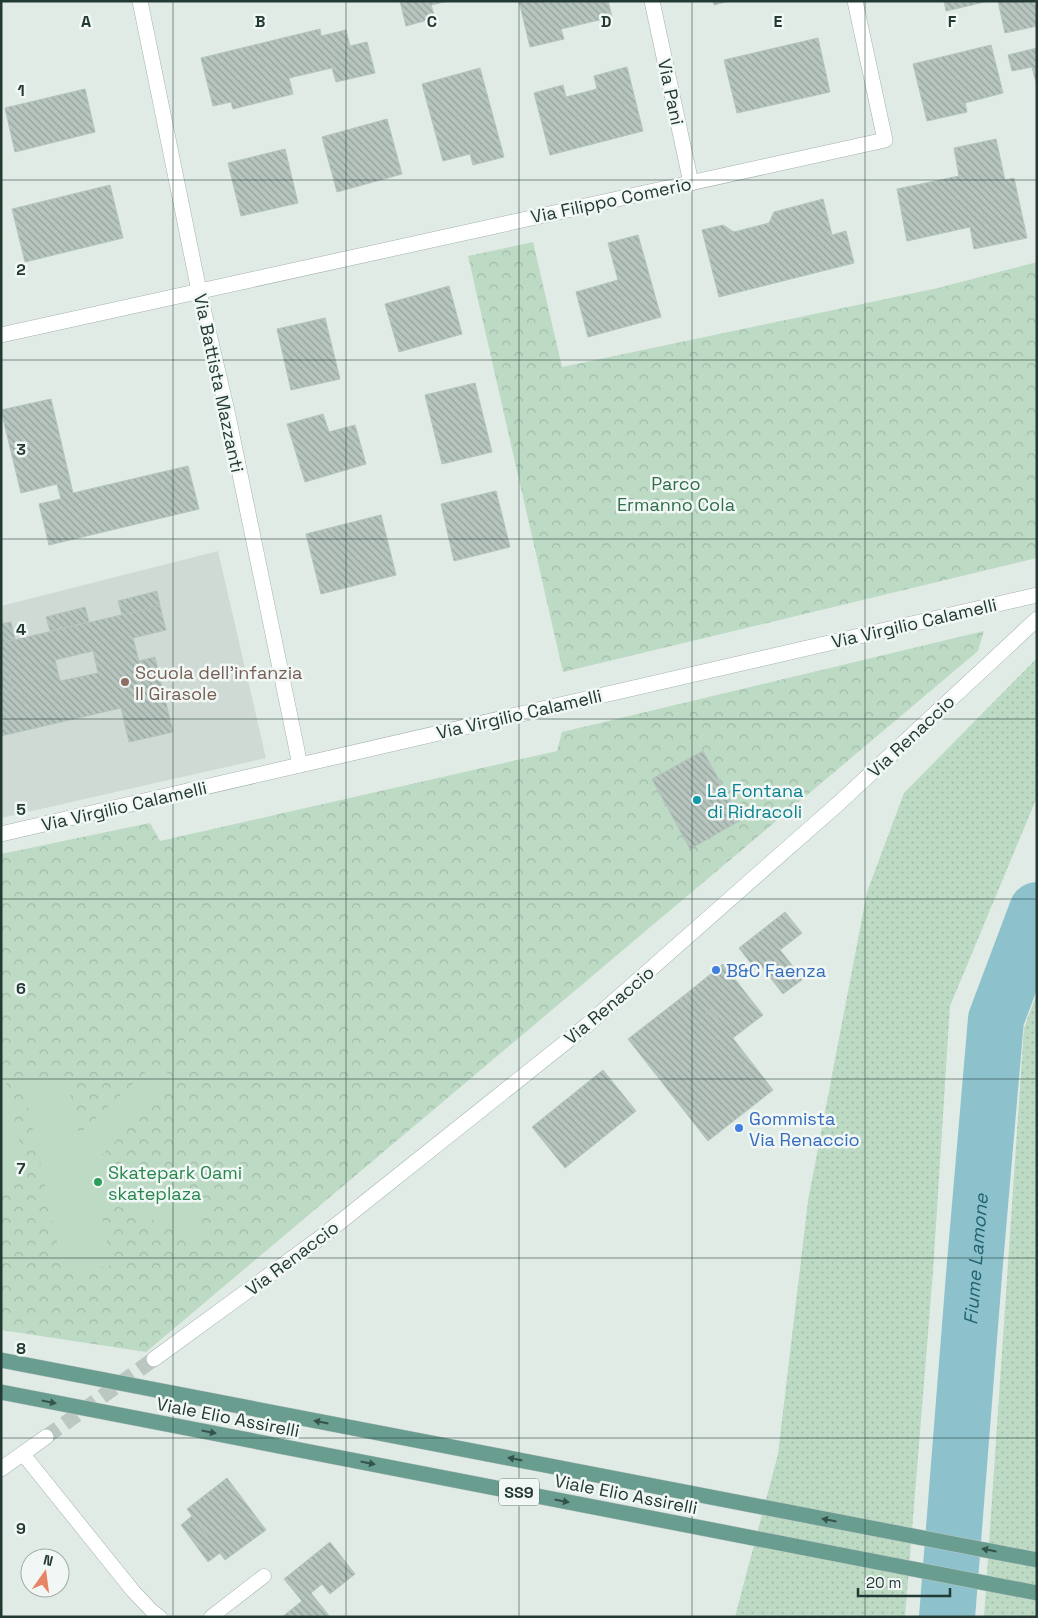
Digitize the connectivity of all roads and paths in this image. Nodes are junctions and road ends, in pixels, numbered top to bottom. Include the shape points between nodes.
1 (140, 1) edge
2 (652, 1) edge
3 (855, 1) edge
4 (691, 183) junction
5 (199, 291) junction
6 (1, 335) edge
7 (1037, 595) edge
8 (1037, 619) edge
9 (300, 765) junction
10 (1, 834) edge
11 (154, 1359) tunnel mouth
12 (1, 1360) edge
13 (1, 1392) edge
14 (46, 1437) tunnel mouth
15 (23, 1454) junction
16 (1, 1469) edge
17 (1037, 1560) edge
18 (264, 1576) dead end
19 (1037, 1593) edge
20 (160, 1617) edge
21 (212, 1617) edge

1 - 5 street, Via Battista Mazzanti
2 - 4 street, Via Pani
3 - 4 street, Via Filippo Comerio via 885,140
4 - 5 street, Via Filippo Comerio
5 - 6 street, Via Filippo Comerio
5 - 9 street, Via Battista Mazzanti
7 - 9 street, Via Virgilio Calamelli
8 - 11 street, Via Renaccio via 839,803 586,1026 320,1238
9 - 10 street, Via Virgilio Calamelli
17 -> 12 main road, Viale Elio Assirelli / SS9, bridge
13 -> 19 main road, Viale Elio Assirelli / SS9, bridge
14 - 15 street
15 - 16 street
15 - 20 lane via 132,1591
18 - 21 lane

